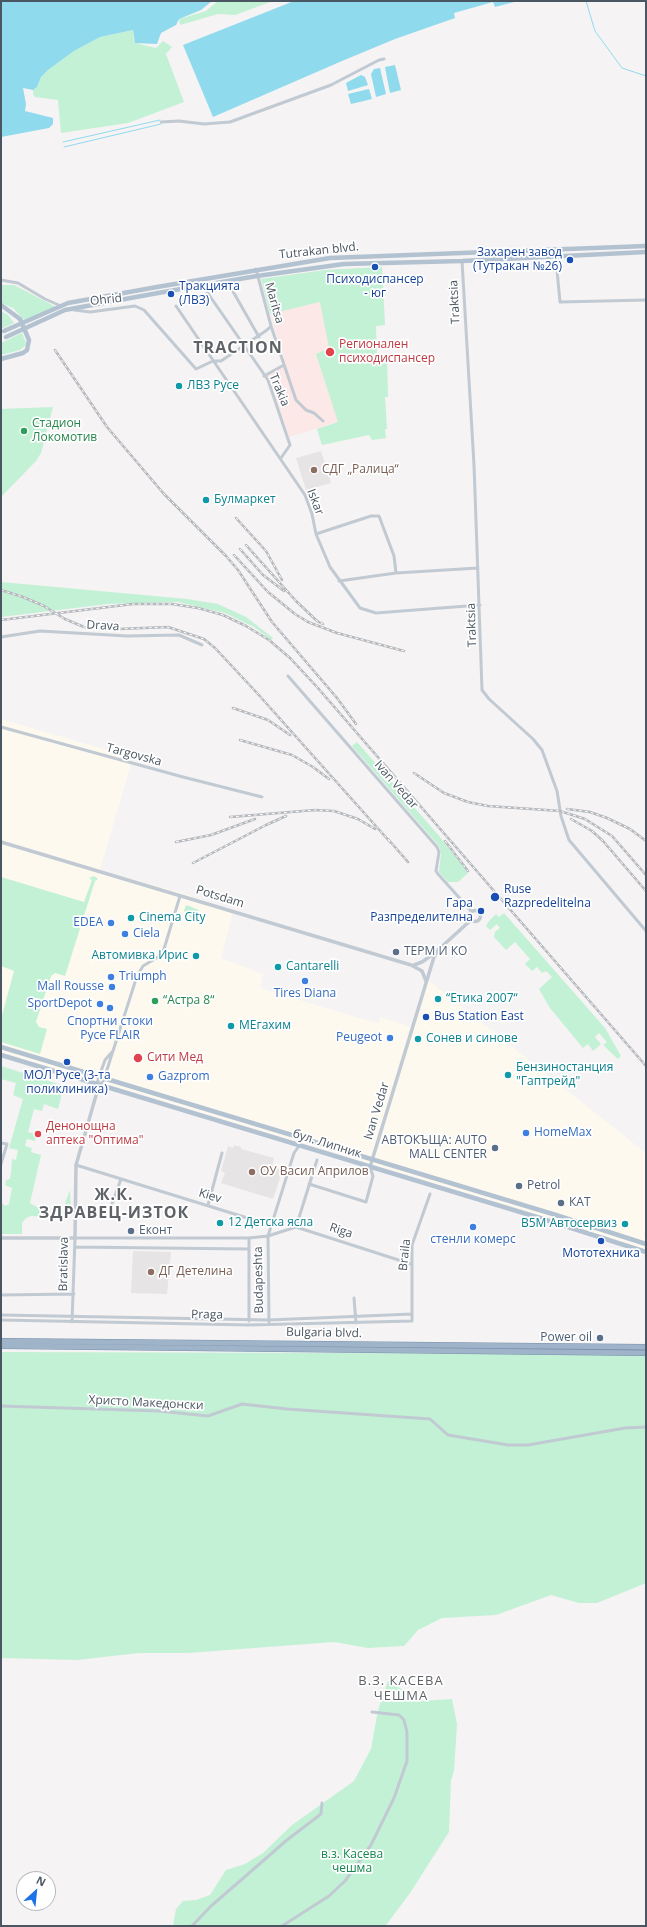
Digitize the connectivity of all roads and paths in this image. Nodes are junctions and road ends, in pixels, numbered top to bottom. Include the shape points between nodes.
1 (384, 59) dead end
2 (161, 122) dead end
3 (646, 246) edge
4 (646, 252) edge
5 (462, 253) junction
6 (468, 253) junction
7 (462, 261) junction
8 (468, 261) junction
9 (256, 269) junction
10 (558, 270) dead end
11 (258, 276) junction
12 (3, 280) edge
13 (232, 288) dead end
14 (207, 292) dead end
15 (646, 300) edge
16 (1, 305) edge
17 (176, 306) dead end
18 (271, 326) junction
19 (2, 332) edge
20 (259, 337) junction
21 (1, 339) edge
22 (244, 347) junction
23 (1, 359) edge
24 (213, 360) junction
25 (284, 365) junction
26 (264, 376) junction
27 (323, 420) dead end
28 (281, 458) junction
29 (316, 534) junction
30 (478, 568) junction
31 (396, 573) junction
32 (339, 581) junction
33 (480, 605) junction
34 (1, 637) edge
35 (202, 645) dead end
36 (288, 676) dead end
37 (1, 727) edge
38 (262, 797) dead end
39 (1, 842) edge
40 (180, 896) junction
41 (472, 912) junction
42 (471, 920) junction
43 (646, 931) edge
44 (438, 950) junction
45 (411, 965) junction
46 (426, 981) junction
47 (1, 1047) edge
48 (1, 1054) edge
49 (102, 1078) junction
50 (99, 1085) junction
51 (1, 1143) edge
52 (299, 1146) junction
53 (222, 1153) dead end
54 (317, 1160) dead end
55 (372, 1160) junction
56 (1, 1164) edge
57 (76, 1165) junction
58 (370, 1167) junction
59 (121, 1179) junction
60 (309, 1184) junction
61 (430, 1194) dead end
62 (208, 1205) junction
63 (542, 1211) junction
64 (120, 1218) dead end
65 (540, 1218) junction
66 (270, 1225) junction
67 (296, 1227) junction
68 (268, 1236) junction
69 (1, 1238) edge
70 (74, 1238) junction
71 (249, 1238) junction
72 (646, 1244) edge
73 (75, 1247) junction
74 (248, 1249) junction
75 (646, 1252) edge
76 (411, 1264) junction
77 (74, 1294) junction
78 (1, 1295) edge
79 (354, 1298) dead end
80 (412, 1314) junction
81 (1, 1315) edge
82 (356, 1316) junction
83 (73, 1317) junction
84 (1, 1320) edge
85 (249, 1320) junction
86 (268, 1320) junction
87 (412, 1321) joint
88 (72, 1322) junction
89 (356, 1323) junction
90 (249, 1325) junction
91 (268, 1325) junction
92 (1, 1341) edge
93 (1, 1346) edge
94 (646, 1347) edge
95 (646, 1353) edge
96 (1, 1406) edge
97 (646, 1427) edge
98 (372, 1712) dead end
99 (322, 1804) dead end
100 (192, 1926) edge
101 (282, 1926) edge

1 - 2 street via 331,85 230,122
3 - 6 main road, Tutrakan blvd.
4 - 8 main road, Tutrakan blvd.
5 - 6 main road, Tutrakan blvd.
5 - 7 main road
5 - 9 main road, Tutrakan blvd. via 330,258
6 - 8 main road
7 - 8 main road, Tutrakan blvd.
7 - 11 main road, Tutrakan blvd. via 344,264
7 - 30 street, Traktsia
9 - 11 street, Maritsa
9 - 19 main road, Tutrakan blvd., bridge via 68,303
10 - 15 street via 560,302
11 - 18 street, Maritsa
11 - 21 main road, Tutrakan blvd., bridge via 65,310
12 - 24 street, Ohrid via 18,283 45,299 75,310 90,312 135,306 144,310 194,368 198,369
13 - 20 street
14 - 22 street, Trakia
16 - 23 main road via 20,319 29,340 27,350 23,353
17 - 24 street, Iskar
18 - 20 street
18 - 25 street, Maritsa
20 - 22 street
22 - 24 street via 221,361
22 - 26 street, Trakia
24 - 28 street, Iskar
25 - 26 street
25 - 27 street, Maritsa via 296,400 306,410
26 - 28 street, Trakia via 268,380 290,445
28 - 29 street, Iskar via 305,495
29 - 31 street via 379,516 394,556
29 - 32 street, Iskar
30 - 31 street
30 - 33 street, Traktsia
31 - 32 street
32 - 33 street, Iskar via 360,608 376,613
33 - 43 street, Traktsia via 482,690 542,750 569,840
34 - 35 street, Drava via 40,631 127,636 179,635
36 - 41 street, Ivan Vedar via 437,847 440,852 436,871
37 - 38 street, Targovska
39 - 40 street, Potsdam
40 - 45 street, Potsdam
40 - 49 street via 164,949 158,957 144,966 137,976
41 - 42 street
41 - 42 street via 477,911 481,916 476,921
42 - 44 street, Ivan Vedar
44 - 45 street via 419,964
44 - 46 street, Ivan Vedar
45 - 46 street, Potsdam via 422,971
46 - 55 street, Ivan Vedar
47 - 49 main road, бул. Липник
48 - 50 main road, бул. Липник
49 - 50 street, Bratislava
49 - 55 main road, бул. Липник
50 - 52 main road, бул. Липник
50 - 57 street, Bratislava
51 - 56 street via 7,1144
52 - 58 main road, бул. Липник
52 - 66 street, Budapeshta via 294,1152
53 - 62 street
54 - 60 street
55 - 58 street, Ivan Vedar
55 - 63 main road, бул. Липник
57 - 59 street, Kiev
57 - 70 street, Bratislava
58 - 60 street via 373,1176 366,1202
58 - 65 main road, бул. Липник
59 - 62 street, Kiev
59 - 64 street via 109,1212 111,1216
60 - 67 street
61 - 76 street, Braila via 412,1245
62 - 66 street, Kiev
63 - 65 main road
63 - 72 main road, бул. Липник
65 - 75 main road, бул. Липник
66 - 68 street, Budapeshta
67 - 68 street
67 - 76 street, Riga
68 - 71 street
68 - 86 street, Budapeshta
69 - 70 street
70 - 71 street
70 - 73 street, Bratislava
71 - 74 street
73 - 74 street
73 - 77 street, Bratislava
74 - 85 street
76 - 80 street, Braila
77 - 78 street
77 - 83 street, Bratislava
79 - 82 street
80 - 82 street
80 - 87 street, Braila
81 - 83 street
82 - 86 street
82 - 89 street
83 - 85 street
83 - 88 street, Bratislava
84 - 88 street, Praga
85 - 86 street
85 - 90 street
86 - 91 street, Budapeshta
87 - 89 street, Praga
88 - 90 street, Praga
89 - 91 street, Praga
90 - 91 street, Praga
92 - 94 highway, Bulgaria blvd.
93 - 95 highway, Bulgaria blvd.
96 - 97 street, Христо Македонски via 159,1411 208,1416 242,1404 430,1419 448,1435 528,1445 625,1428
98 - 101 street via 399,1715 404,1720 407,1732 406,1761 394,1798 371,1844 345,1881 329,1896
99 - 100 street via 321,1814 287,1840 210,1907

